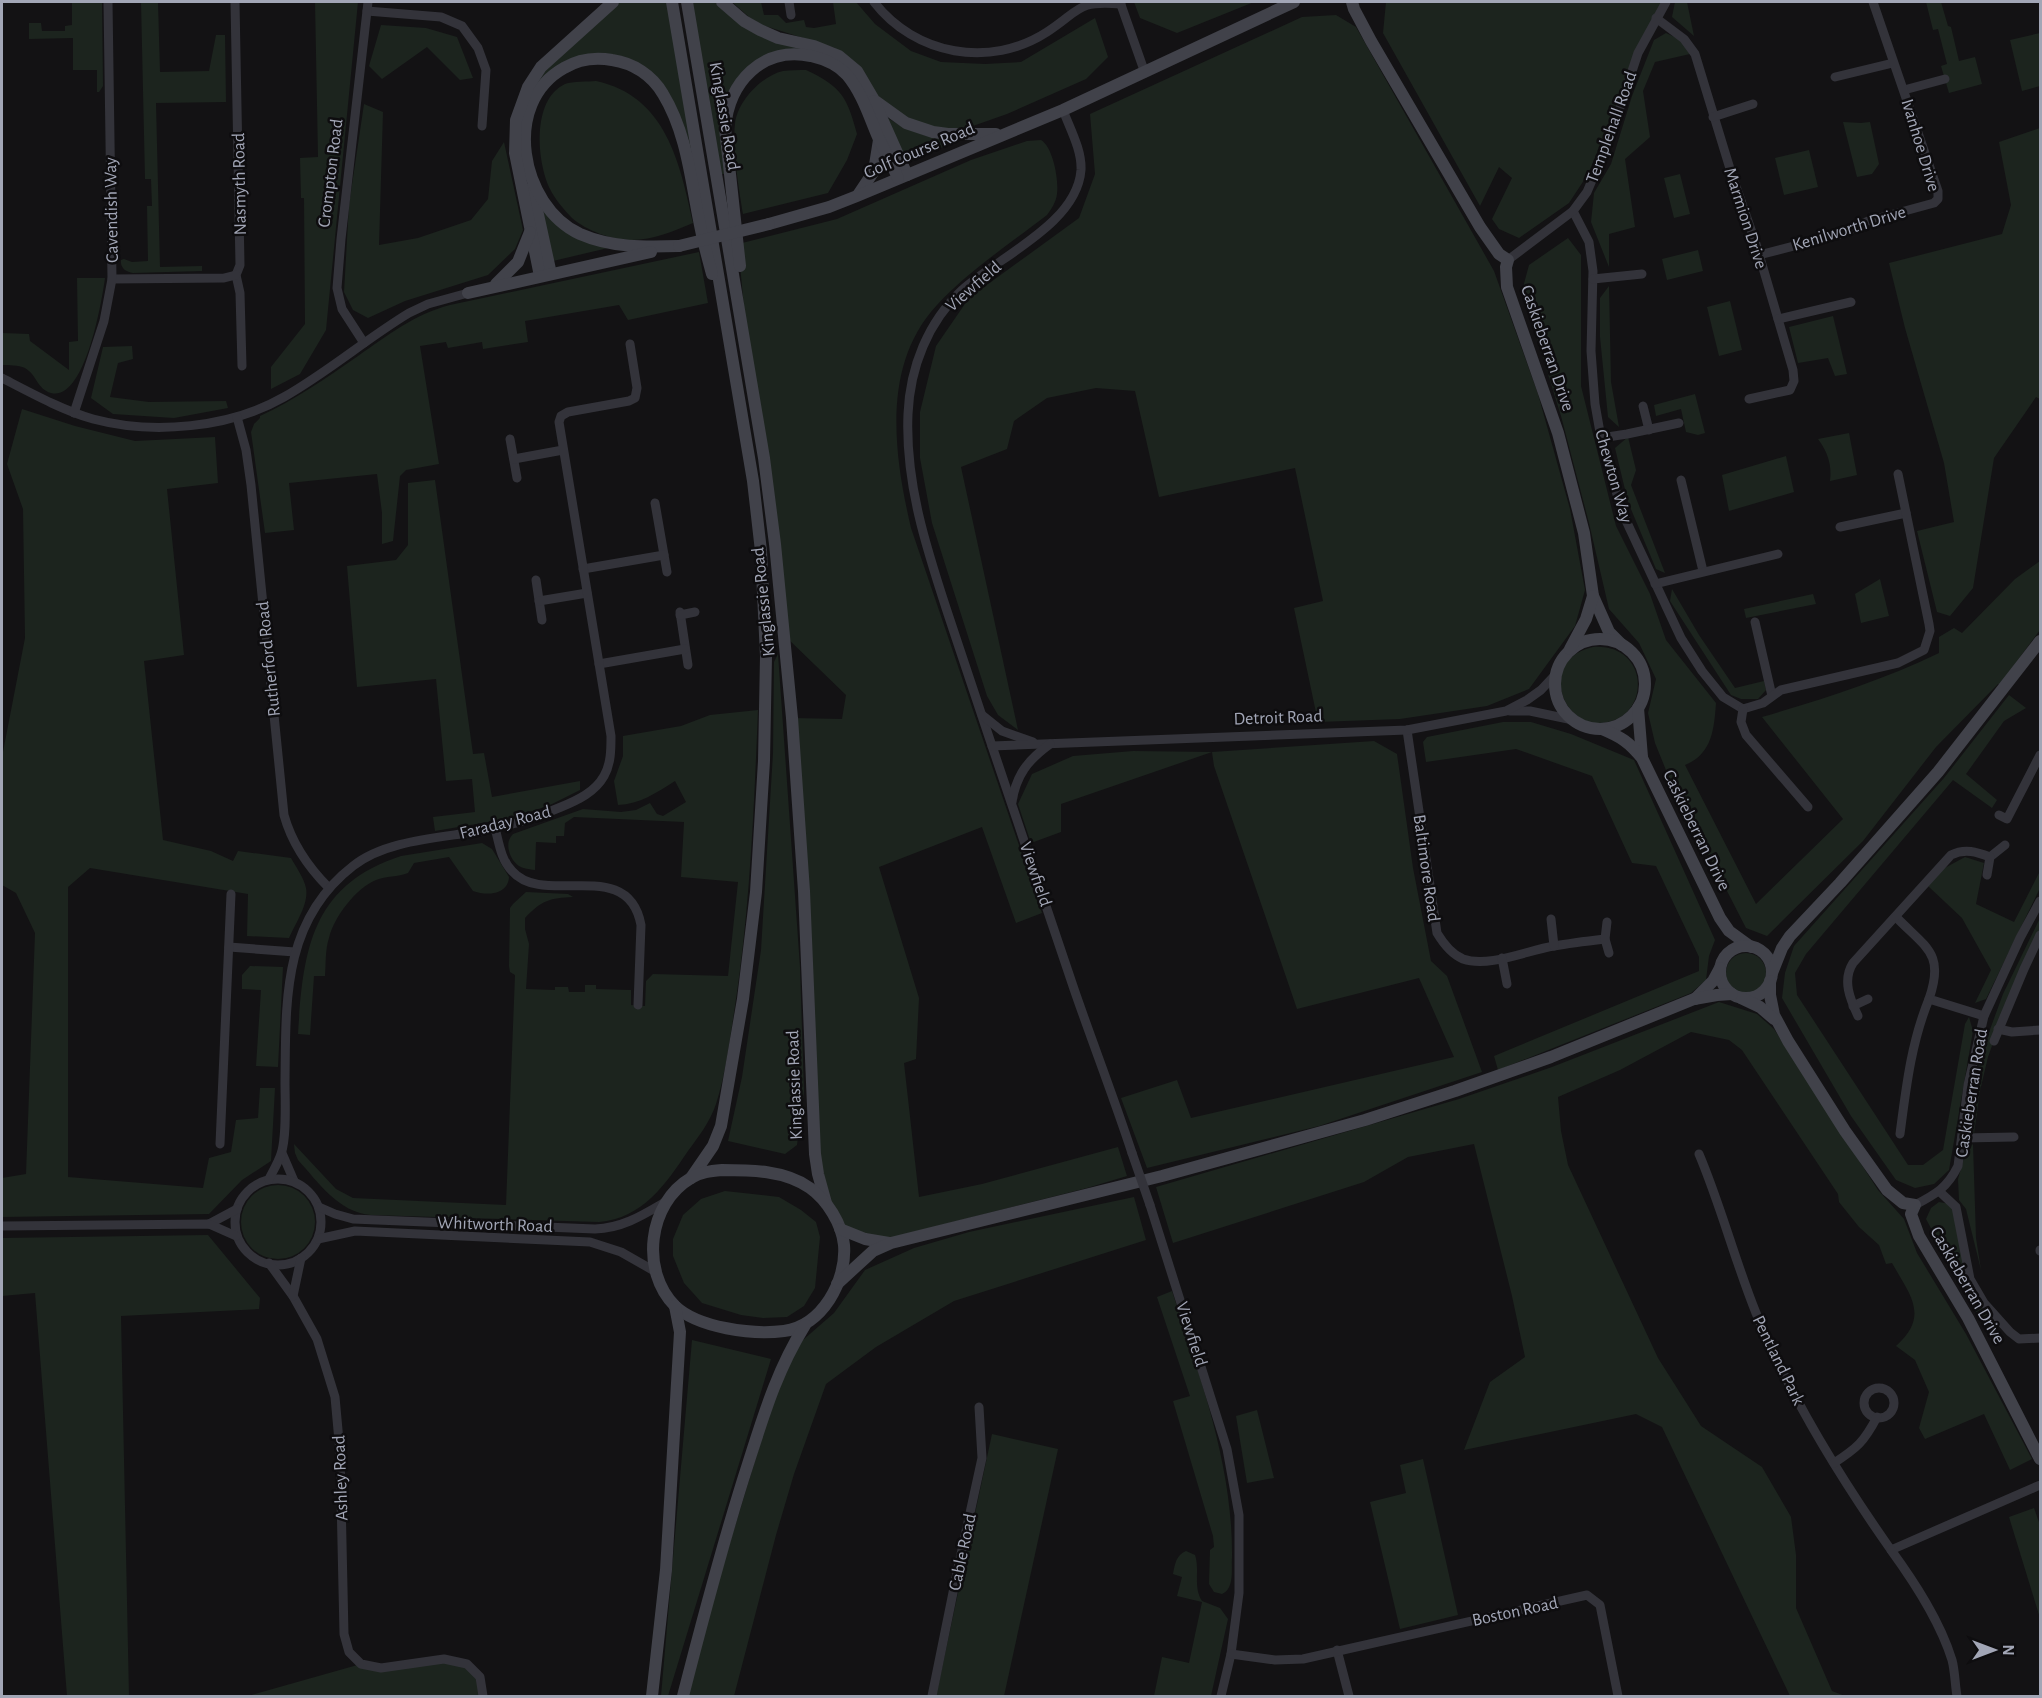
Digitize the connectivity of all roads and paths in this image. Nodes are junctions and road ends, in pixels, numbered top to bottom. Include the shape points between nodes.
1 (108, 2) edge
2 (235, 2) edge
3 (613, 2) edge
4 (672, 2) edge
5 (687, 2) edge
6 (722, 2) edge
7 (789, 2) edge
8 (874, 2) edge
9 (1294, 2) edge
10 (1666, 2) edge
11 (1873, 2) edge
12 (1121, 3) edge
13 (1350, 4) edge
14 (368, 6) edge
15 (791, 15) dead end
16 (1656, 18) junction
17 (1893, 63) junction
18 (1145, 73) junction
19 (1835, 77) dead end
20 (1945, 79) dead end
21 (1904, 90) junction
22 (874, 100) junction
23 (1754, 104) dead end
24 (1063, 110) junction
25 (1713, 117) junction
26 (482, 126) dead end
27 (1002, 134) junction
28 (879, 139) junction
29 (529, 174) junction
30 (903, 176) junction
31 (857, 196) junction
32 (1938, 199) joint
33 (1573, 211) junction
34 (530, 230) junction
35 (679, 246) junction
36 (1759, 255) junction
37 (1508, 260) junction
38 (1642, 274) dead end
39 (236, 275) junction
40 (545, 275) junction
41 (112, 279) junction
42 (1593, 279) junction
43 (493, 286) junction
44 (468, 293) joint
45 (1851, 302) dead end
46 (1778, 319) junction
47 (364, 343) junction
48 (630, 344) dead end
49 (242, 366) dead end
50 (736, 374) junction
51 (2, 378) edge
52 (751, 381) junction
53 (1749, 399) dead end
54 (1643, 406) dead end
55 (74, 413) junction
56 (237, 417) junction
57 (1679, 423) dead end
58 (1649, 430) junction
59 (1601, 438) junction
60 (510, 439) dead end
61 (563, 450) junction
62 (514, 459) junction
63 (1898, 474) dead end
64 (517, 478) dead end
65 (1681, 480) dead end
66 (655, 503) dead end
67 (1906, 513) junction
68 (1840, 527) dead end
69 (1778, 554) dead end
70 (664, 555) junction
71 (583, 569) junction
72 (1703, 571) junction
73 (667, 572) dead end
74 (536, 580) dead end
75 (1654, 584) junction
76 (587, 593) junction
77 (1593, 596) junction
78 (539, 601) junction
79 (695, 612) dead end
80 (542, 620) dead end
81 (1755, 622) dead end
82 (2040, 641) edge
83 (1622, 645) junction
84 (686, 649) junction
85 (1568, 652) junction
86 (599, 664) junction
87 (688, 665) dead end
88 (1556, 674) junction
89 (1772, 696) junction
90 (1638, 708) junction
91 (1743, 709) junction
92 (1506, 711) junction
93 (981, 713) junction
94 (1573, 720) junction
95 (1601, 729) junction
96 (1407, 730) junction
97 (1045, 744) junction
98 (992, 746) junction
99 (2040, 755) edge
100 (1642, 758) junction
101 (2036, 774) edge
102 (1012, 806) junction
103 (1808, 807) dead end
104 (1999, 815) dead end
105 (495, 828) junction
106 (2005, 845) dead end
107 (1990, 857) junction
108 (1987, 875) dead end
109 (329, 888) junction
110 (231, 894) dead end
111 (2040, 901) edge
112 (1896, 917) junction
113 (1720, 918) junction
114 (1551, 919) dead end
115 (1607, 922) dead end
116 (1790, 936) junction
117 (2040, 936) edge
118 (1605, 939) junction
119 (1554, 946) junction
120 (229, 947) junction
121 (1753, 947) junction
122 (295, 952) junction
123 (1609, 953) dead end
124 (1502, 958) junction
125 (1723, 962) junction
126 (1771, 977) junction
127 (1507, 984) dead end
128 (1735, 995) junction
129 (1694, 999) junction
130 (1868, 999) dead end
131 (1929, 999) junction
132 (638, 1005) dead end
133 (1853, 1006) junction
134 (1858, 1016) dead end
135 (1984, 1016) junction
136 (1780, 1025) junction
137 (1998, 1029) junction
138 (2040, 1030) edge
139 (1994, 1041) dead end
140 (1900, 1134) dead end
141 (2014, 1137) dead end
142 (1963, 1138) junction
143 (220, 1144) dead end
144 (282, 1153) junction
145 (1700, 1155) dead end
146 (691, 1178) junction
147 (269, 1179) junction
148 (294, 1181) junction
149 (1940, 1192) junction
150 (667, 1201) junction
151 (826, 1203) junction
152 (1915, 1205) junction
153 (319, 1207) junction
154 (237, 1209) junction
155 (209, 1224) junction
156 (2, 1226) edge
157 (840, 1230) junction
158 (236, 1236) junction
159 (318, 1239) junction
160 (891, 1243) junction
161 (301, 1258) junction
162 (269, 1263) junction
163 (656, 1272) junction
164 (837, 1284) junction
165 (293, 1296) junction
166 (675, 1306) junction
167 (805, 1324) junction
168 (2040, 1338) edge
169 (979, 1407) dead end
170 (1876, 1417) dead end
171 (2040, 1459) edge
172 (1834, 1463) junction
173 (2040, 1485) edge
174 (1891, 1550) junction
175 (1337, 1650) junction
176 (1231, 1654) junction
177 (483, 1696) edge
178 (652, 1696) edge
179 (683, 1696) edge
180 (932, 1696) edge
181 (1221, 1696) edge
182 (1349, 1696) edge
183 (1618, 1696) edge
184 (1957, 1696) edge

1 - 41 street, Cavendish Way
2 - 39 street, Nasmyth Road via 240,265
3 - 34 main road via 546,62 521,103 515,153
4 - 50 main road, Kinglassie Road
5 - 52 main road, Kinglassie Road
6 - 22 main road via 760,30 839,56 857,71
7 - 15 street
8 - 12 street via 914,38 969,53 1006,50 1028,42 1084,5
9 - 18 main road, Golf Course Road
10 - 16 street, Templehall Road
11 - 17 street, Ivanhoe Drive
12 - 18 street
13 - 37 main road via 1480,227
14 - 26 street via 441,17 462,26 478,48 486,70
14 - 47 street, Crompton Road via 338,288 342,309
16 - 25 street, Marmion Drive via 1684,39 1695,54
16 - 33 street, Templehall Road via 1638,53 1587,192
17 - 19 street
17 - 21 street, Ivanhoe Drive
18 - 24 main road, Golf Course Road
20 - 21 street, Ivanhoe Drive
21 - 32 street, Ivanhoe Drive
22 - 27 main road via 906,123 933,132
22 - 30 main road
23 - 25 street
24 - 27 main road, Golf Course Road
24 - 93 street, Viewfield via 1081,165 1073,196 1061,214 950,302 924,342 910,394 908,433 914,497
25 - 36 street, Marmion Drive
27 - 30 main road, Golf Course Road
28 - 30 main road
28 - 31 main road via 874,171
28 - 52 main road via 858,91 846,75 817,58 792,54 769,60 748,74 733,94 725,128
29 - 35 main road via 547,206 578,233 615,245
29 - 40 main road
29 - 50 main road via 525,149 527,120 538,93 553,74 579,61 607,59 635,67 654,82 663,92 680,132
30 - 31 main road, Golf Course Road
31 - 35 main road, Golf Course Road, bridge via 770,224
32 - 36 street, Kenilworth Drive via 1868,221 1844,233
33 - 37 street, Templehall Road
33 - 42 street, Chewton Way via 1589,242
34 - 40 main road
34 - 43 main road via 522,256
35 - 40 main road, Golf Course Road
36 - 46 street, Marmion Drive
37 - 77 main road, Caskieberran Drive via 1507,287 1558,433 1584,533
38 - 42 street
39 - 41 street
39 - 49 street, Nasmyth Road
40 - 43 main road
41 - 55 street, Cavendish Way via 104,321
42 - 59 street, Chewton Way via 1591,351
43 - 44 main road
44 - 47 street via 420,307
45 - 46 street
46 - 53 street, Marmion Drive via 1794,381 1790,390
47 - 56 street via 284,397
48 - 61 street, Faraday Road via 635,398 564,414 559,422
50 - 146 main road, Kinglassie Road via 761,551 766,656 762,807 756,892 735,1053 721,1126 713,1146
51 - 55 street
52 - 151 main road, Kinglassie Road via 770,499 788,672 804,891 815,1154
54 - 58 street
55 - 56 street via 143,426 194,426
56 - 109 street, Rutherford Road via 251,485 285,815 305,862
57 - 58 street
58 - 59 street
59 - 75 street, Chewton Way via 1622,512
60 - 62 street
61 - 62 street
61 - 71 street, Faraday Road
62 - 64 street
63 - 67 street
65 - 72 street
66 - 70 street
67 - 68 street
67 - 89 street via 1930,631 1924,650 1898,663 1781,690
69 - 72 street
70 - 71 street
70 - 73 street
71 - 76 street, Faraday Road
72 - 75 street
74 - 78 street
75 - 91 street, Chewton Way via 1702,671 1724,698
76 - 78 street
76 - 86 street, Faraday Road
77 - 83 main road, Caskieberran Drive via 1609,632
77 - 85 main road, Caskieberran Drive
78 - 80 street
79 - 84 street via 680,613
81 - 89 street
82 - 116 main road via 1938,772
83 - 85 main road via 1588,641
83 - 90 main road via 1643,673
84 - 86 street
84 - 87 street
85 - 88 main road
86 - 105 street, Faraday Road via 611,744 604,776 591,791 572,803
88 - 92 street, Detroit Road via 1542,690
88 - 94 main road via 1558,700
89 - 91 street
90 - 95 main road via 1622,723
90 - 100 main road, Caskieberran Drive
91 - 103 street via 1741,722 1746,735
92 - 94 street, Detroit Road via 1530,711
92 - 96 street, Detroit Road
93 - 97 street, Detroit Road via 1002,731
93 - 98 street, Viewfield
94 - 95 main road
95 - 100 main road, Caskieberran Drive via 1630,743
96 - 97 street, Detroit Road
96 - 124 street, Baltimore Road via 1437,933 1463,959
97 - 98 street, Detroit Road
97 - 102 street via 1022,770
98 - 102 street, Viewfield
99 - 101 street
100 - 113 main road, Caskieberran Drive
101 - 104 street via 2007,819
102 - 176 street, Viewfield, bridge via 1150,1205 1227,1449 1239,1515 1239,1593
105 - 109 street, Faraday Road via 397,845 354,864
105 - 132 street via 506,863 523,880 612,888 631,901 640,925
106 - 107 street
107 - 108 street
107 - 112 street via 1972,851 1951,855
109 - 122 street, Faraday Road via 307,919
110 - 120 street
111 - 135 street, Caskieberran Road
112 - 131 street via 1935,960 1936,980
112 - 133 street via 1850,968 1847,980
113 - 121 main road via 1729,931
113 - 125 main road via 1726,945
114 - 119 street
115 - 118 street
116 - 121 main road via 1769,947
116 - 126 main road
117 - 137 street
118 - 119 street, Baltimore Road
118 - 123 street
119 - 124 street, Baltimore Road
120 - 122 street
120 - 143 street
121 - 125 main road via 1739,947
121 - 126 main road via 1767,956
122 - 144 street, Faraday Road
124 - 127 street
125 - 128 main road via 1721,980
125 - 129 main road via 1713,981
126 - 128 main road via 1759,995
126 - 136 main road via 1771,1005
128 - 129 main road
128 - 136 main road via 1760,1006
129 - 160 main road via 1532,1064 1354,1123
130 - 133 street
131 - 135 street
131 - 140 street via 1912,1053
133 - 134 street
135 - 142 street, Caskieberran Road via 1968,1085
136 - 152 main road via 1800,1062 1879,1179 1896,1198
137 - 138 street
137 - 139 street
141 - 142 street
142 - 149 street, Caskieberran Road via 1958,1166
144 - 147 street, Faraday Road
144 - 148 street, Faraday Road
145 - 172 street, Pentland Park via 1757,1314 1789,1384
146 - 150 main road
146 - 151 main road via 722,1170 786,1176 810,1187
147 - 148 street
147 - 154 street via 244,1194
148 - 153 street via 305,1187
149 - 152 street, Caskieberran Road
149 - 168 street via 1956,1207 1970,1279 1984,1303 2019,1339
150 - 153 street, Whitworth Road via 628,1223 610,1228 353,1219
150 - 163 main road via 658,1217 654,1240
151 - 157 main road
152 - 171 main road, Caskieberran Drive via 1911,1215 1919,1236 1972,1326
153 - 159 street
154 - 155 street
154 - 158 street
155 - 156 street
155 - 158 street
157 - 160 main road
157 - 164 main road via 844,1256
158 - 162 street via 252,1258
159 - 161 street
159 - 163 street, Whitworth Road via 355,1231 590,1242 621,1252
160 - 164 main road via 873,1251
161 - 162 street via 280,1265
161 - 165 street
162 - 165 street, Ashley Road
163 - 166 main road
164 - 167 main road via 823,1309
165 - 177 street, Ashley Road via 317,1339 335,1397 344,1635 349,1652 361,1664 381,1668 444,1659 467,1664 480,1677
166 - 167 main road via 700,1321 741,1330 785,1331
166 - 178 main road via 680,1332 666,1570
167 - 179 main road via 771,1392 726,1532
169 - 180 street, Cable Road via 982,1458
170 - 172 street via 1866,1438
172 - 174 street, Pentland Park
173 - 174 street
174 - 184 street, Pentland Park via 1942,1635 1952,1660
175 - 176 street, Boston Road via 1284,1660
175 - 182 street
175 - 183 street, Boston Road via 1587,1595 1600,1605
176 - 181 street, Viewfield

